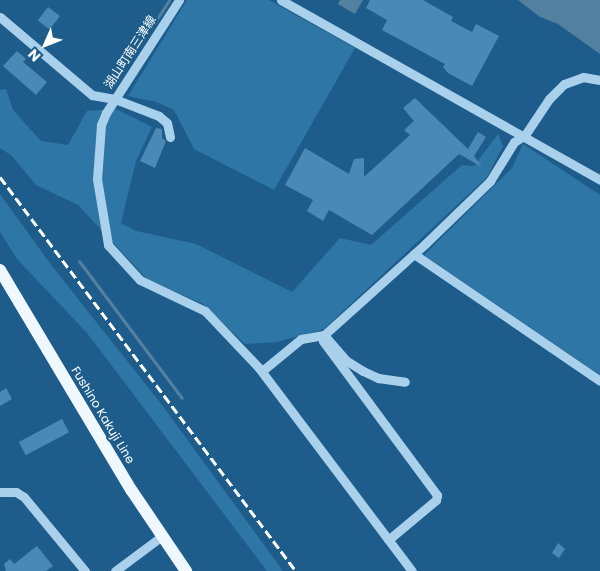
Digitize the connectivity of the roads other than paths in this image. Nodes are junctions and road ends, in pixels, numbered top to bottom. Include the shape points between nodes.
1 (179, 0) edge
2 (281, 0) edge
3 (0, 18) edge
4 (600, 80) edge
5 (115, 99) junction
6 (525, 135) junction
7 (170, 137) dead end
8 (600, 180) edge
9 (414, 254) junction
10 (0, 270) edge
11 (324, 335) junction
12 (262, 371) junction
13 (600, 381) edge
14 (405, 382) dead end
15 (0, 492) edge
16 (162, 536) junction
17 (388, 540) junction
18 (85, 571) edge
19 (116, 571) edge
20 (186, 571) edge
21 (412, 571) edge

1 - 5 street, 湖山町南三津線
2 - 6 street
3 - 5 street, 湖山町南三津線 via 92,95
4 - 6 street via 583,77 564,84 549,98
5 - 7 street via 159,116 167,122
5 - 12 street via 101,125 97,153 99,198 108,245 140,280 205,311
6 - 8 street
6 - 9 street via 514,142 490,182
9 - 11 street
9 - 13 street
10 - 16 main road, Fushino Kakuji Line
11 - 12 street via 300,340
11 - 14 street via 347,361 363,371 378,378
11 - 17 street via 323,341 437,495 436,500
12 - 17 street
15 - 18 street via 16,492 24,497
16 - 19 street
16 - 20 main road, Fushino Kakuji Line
17 - 21 street

